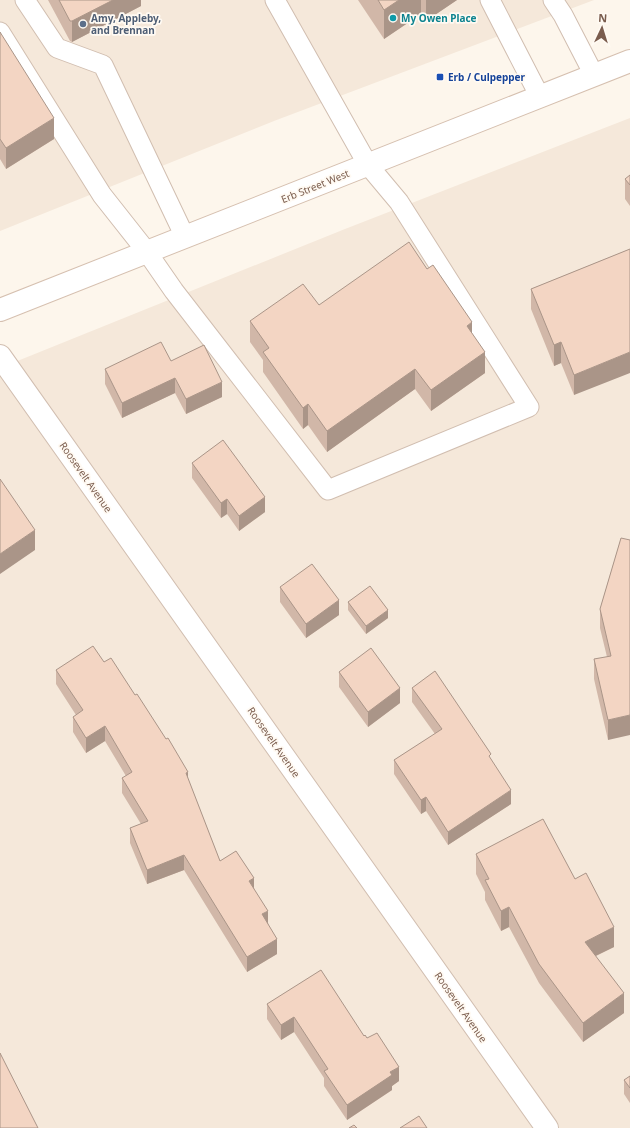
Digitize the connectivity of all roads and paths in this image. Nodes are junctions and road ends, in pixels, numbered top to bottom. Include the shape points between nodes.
1 (25, 0) edge
2 (275, 0) edge
3 (490, 0) edge
4 (552, 0) edge
5 (0, 32) edge
6 (630, 61) edge
7 (594, 75) junction
8 (540, 97) junction
9 (368, 165) junction
10 (185, 238) junction
11 (147, 252) junction
12 (0, 310) edge
13 (0, 356) edge
14 (547, 1128) edge

1 - 10 lane via 57,48 103,65
2 - 9 lane
3 - 8 lane
4 - 7 lane via 563,15
5 - 11 lane via 102,195
6 - 7 street, Erb Street West
7 - 8 street, Erb Street West
8 - 9 street, Erb Street West
9 - 10 street, Erb Street West
9 - 11 lane via 399,202 529,407 328,490 174,291
10 - 11 street, Erb Street West
11 - 12 street, Erb Street West
13 - 14 street, Roosevelt Avenue

